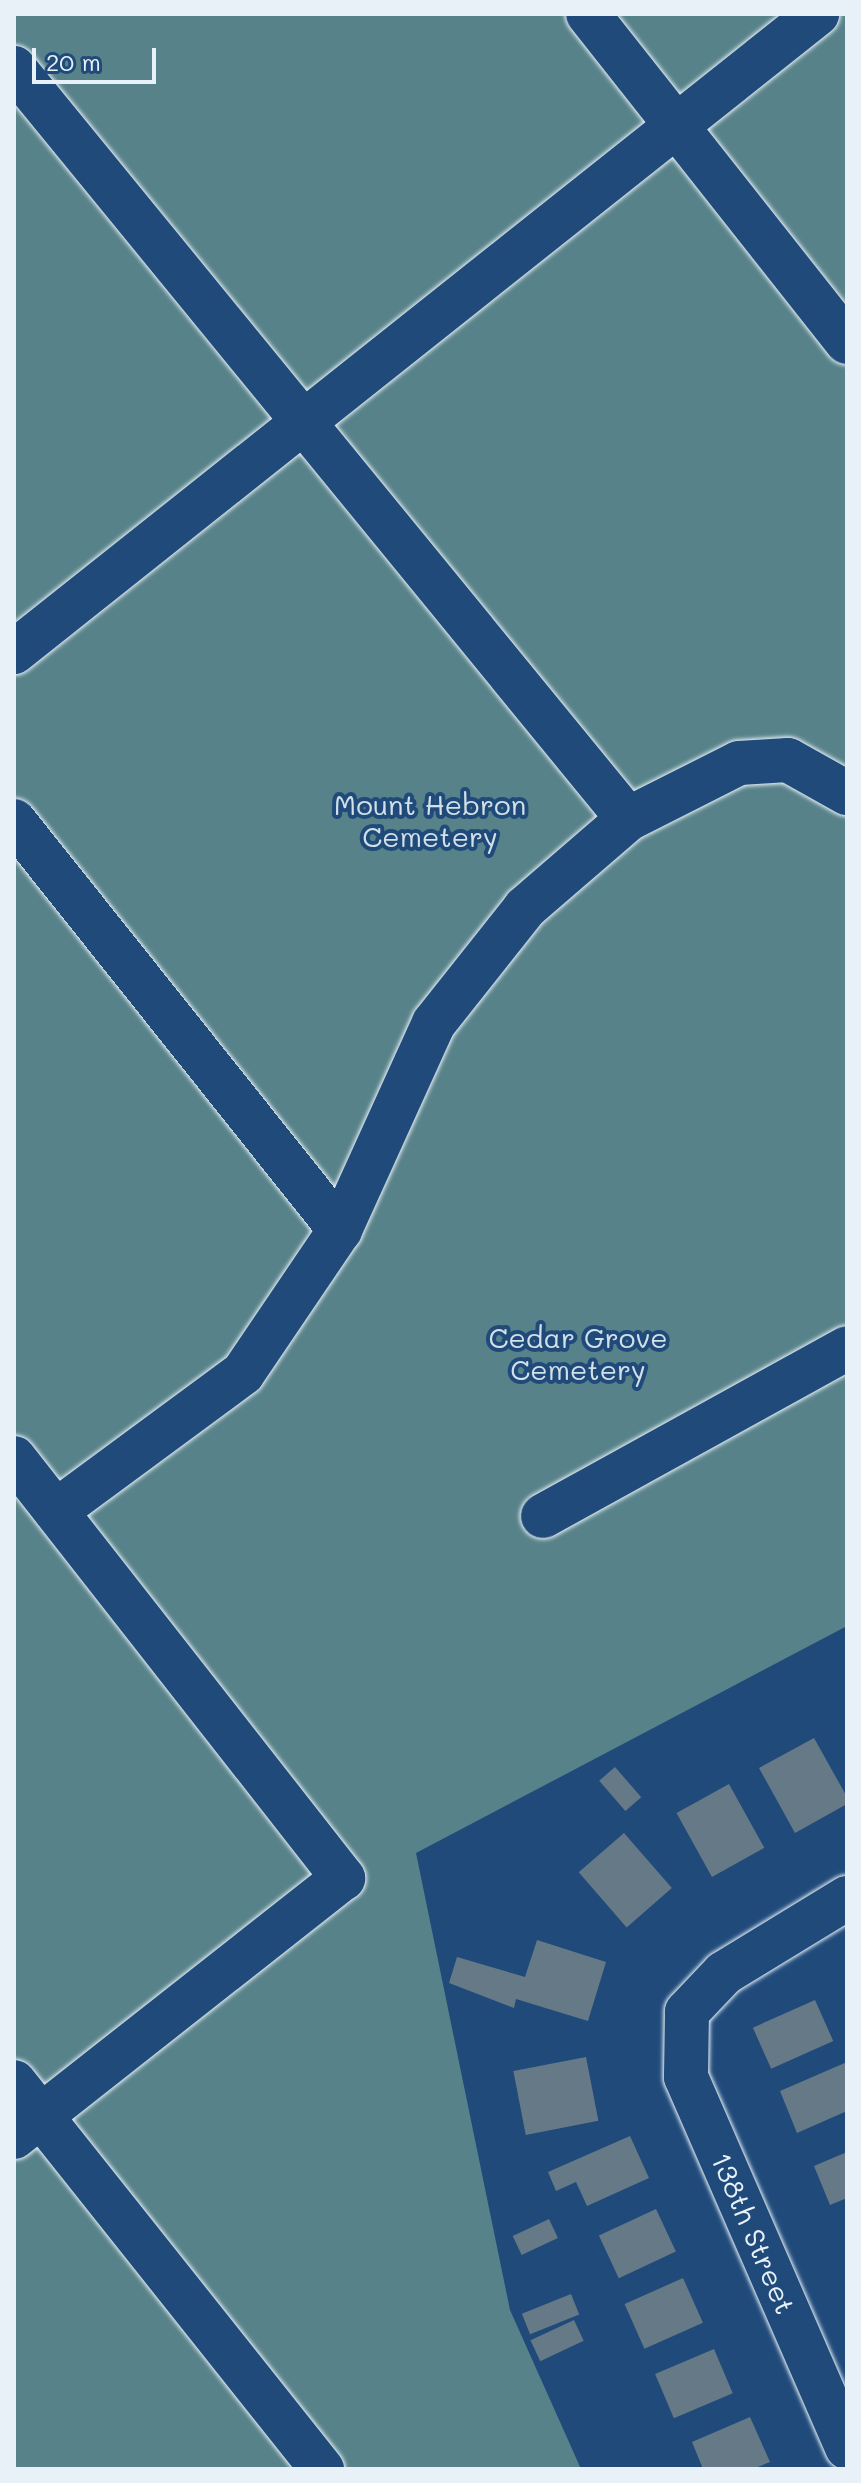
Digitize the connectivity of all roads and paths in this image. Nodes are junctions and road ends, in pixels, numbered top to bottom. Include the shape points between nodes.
1 (588, 14) edge
2 (817, 14) edge
3 (14, 68) edge
4 (677, 125) junction
5 (847, 342) edge
6 (305, 422) junction
7 (14, 652) edge
8 (847, 793) edge
9 (628, 819) junction
10 (14, 821) edge
11 (340, 1230) junction
12 (847, 1348) edge
13 (14, 1458) edge
14 (56, 1511) junction
15 (543, 1516) dead end
16 (847, 1898) edge
17 (14, 2082) edge
18 (28, 2127) edge
19 (847, 2448) edge
20 (322, 2469) edge

1 - 4 street
2 - 4 street
3 - 6 street
4 - 5 street
4 - 6 street
6 - 7 street
6 - 9 street
8 - 9 street via 788,760 739,763
9 - 11 street via 525,908 434,1023
10 - 11 street
11 - 14 street via 243,1373
12 - 15 street
13 - 14 street
14 - 18 street via 343,1878
16 - 19 street, 138th Street via 724,1973 687,2012 686,2077
17 - 18 street
18 - 20 street

